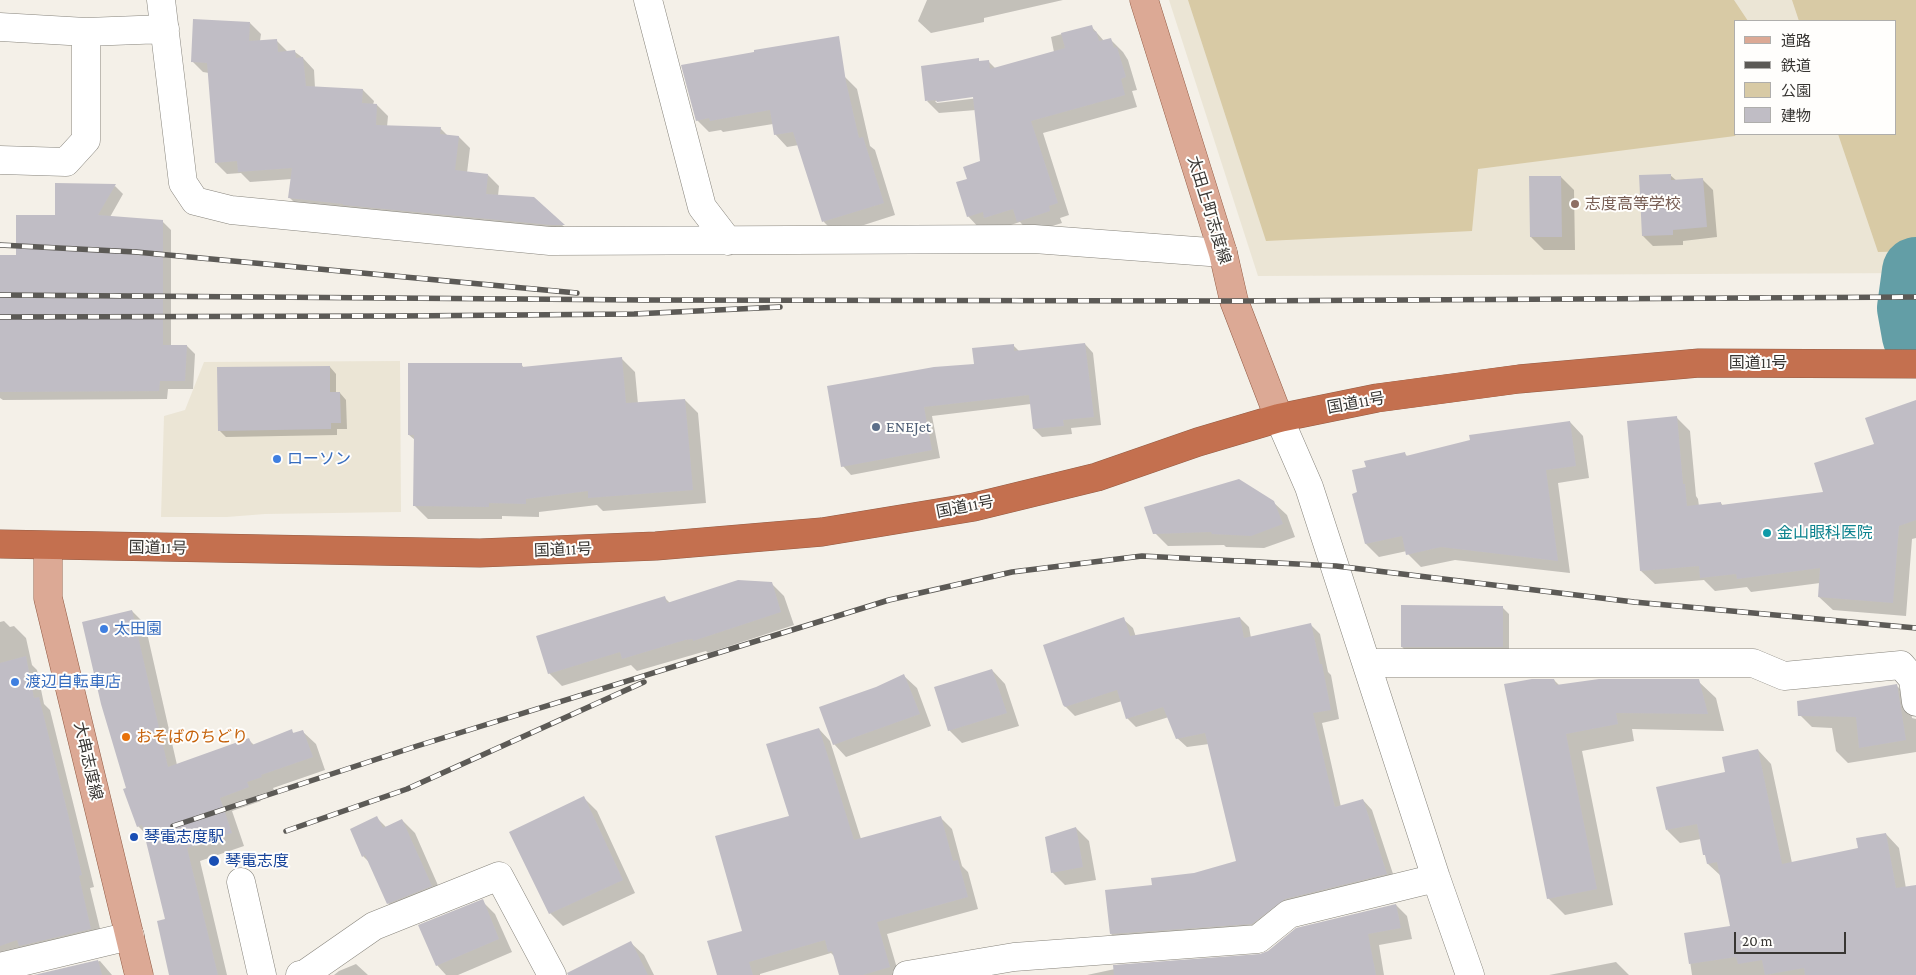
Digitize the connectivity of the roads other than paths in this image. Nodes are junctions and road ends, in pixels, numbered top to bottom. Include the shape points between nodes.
1 (161, 0) edge
2 (648, 0) edge
3 (1144, 0) edge
4 (0, 27) edge
5 (165, 29) junction
6 (86, 32) junction
7 (0, 160) edge
8 (728, 241) junction
9 (1223, 254) junction
10 (1916, 364) edge
11 (1279, 418) junction
12 (0, 544) edge
13 (48, 546) junction
14 (1367, 663) junction
15 (1916, 702) edge
16 (1436, 878) junction
17 (241, 882) dead end
18 (130, 936) junction
19 (0, 967) edge
20 (139, 975) edge
21 (262, 975) edge
22 (300, 975) edge
23 (552, 975) edge
24 (907, 975) edge
25 (1470, 975) edge

1 - 5 street
2 - 8 street via 702,207
3 - 9 main road, 太田上町志度線
4 - 6 street
5 - 6 street
5 - 8 street via 183,183 195,201 231,210 550,242
6 - 7 street via 86,140 66,162
8 - 9 street via 1034,239
9 - 11 main road, 太田上町志度線 via 1234,301
10 - 11 highway, 国道11号 via 1699,363 1519,379 1377,398
11 - 13 highway, 国道11号 via 1078,482 974,507 822,532 656,546 480,553
11 - 14 street via 1309,487
12 - 13 highway, 国道11号
13 - 18 main road, 大串志度線 via 48,598
14 - 15 street via 1753,663 1784,676 1901,665 1913,680
14 - 16 street
16 - 24 street via 1288,914 1258,939 1014,957
16 - 25 street
17 - 21 street
18 - 19 street
18 - 20 main road, 大串志度線
22 - 23 street via 374,926 500,876

